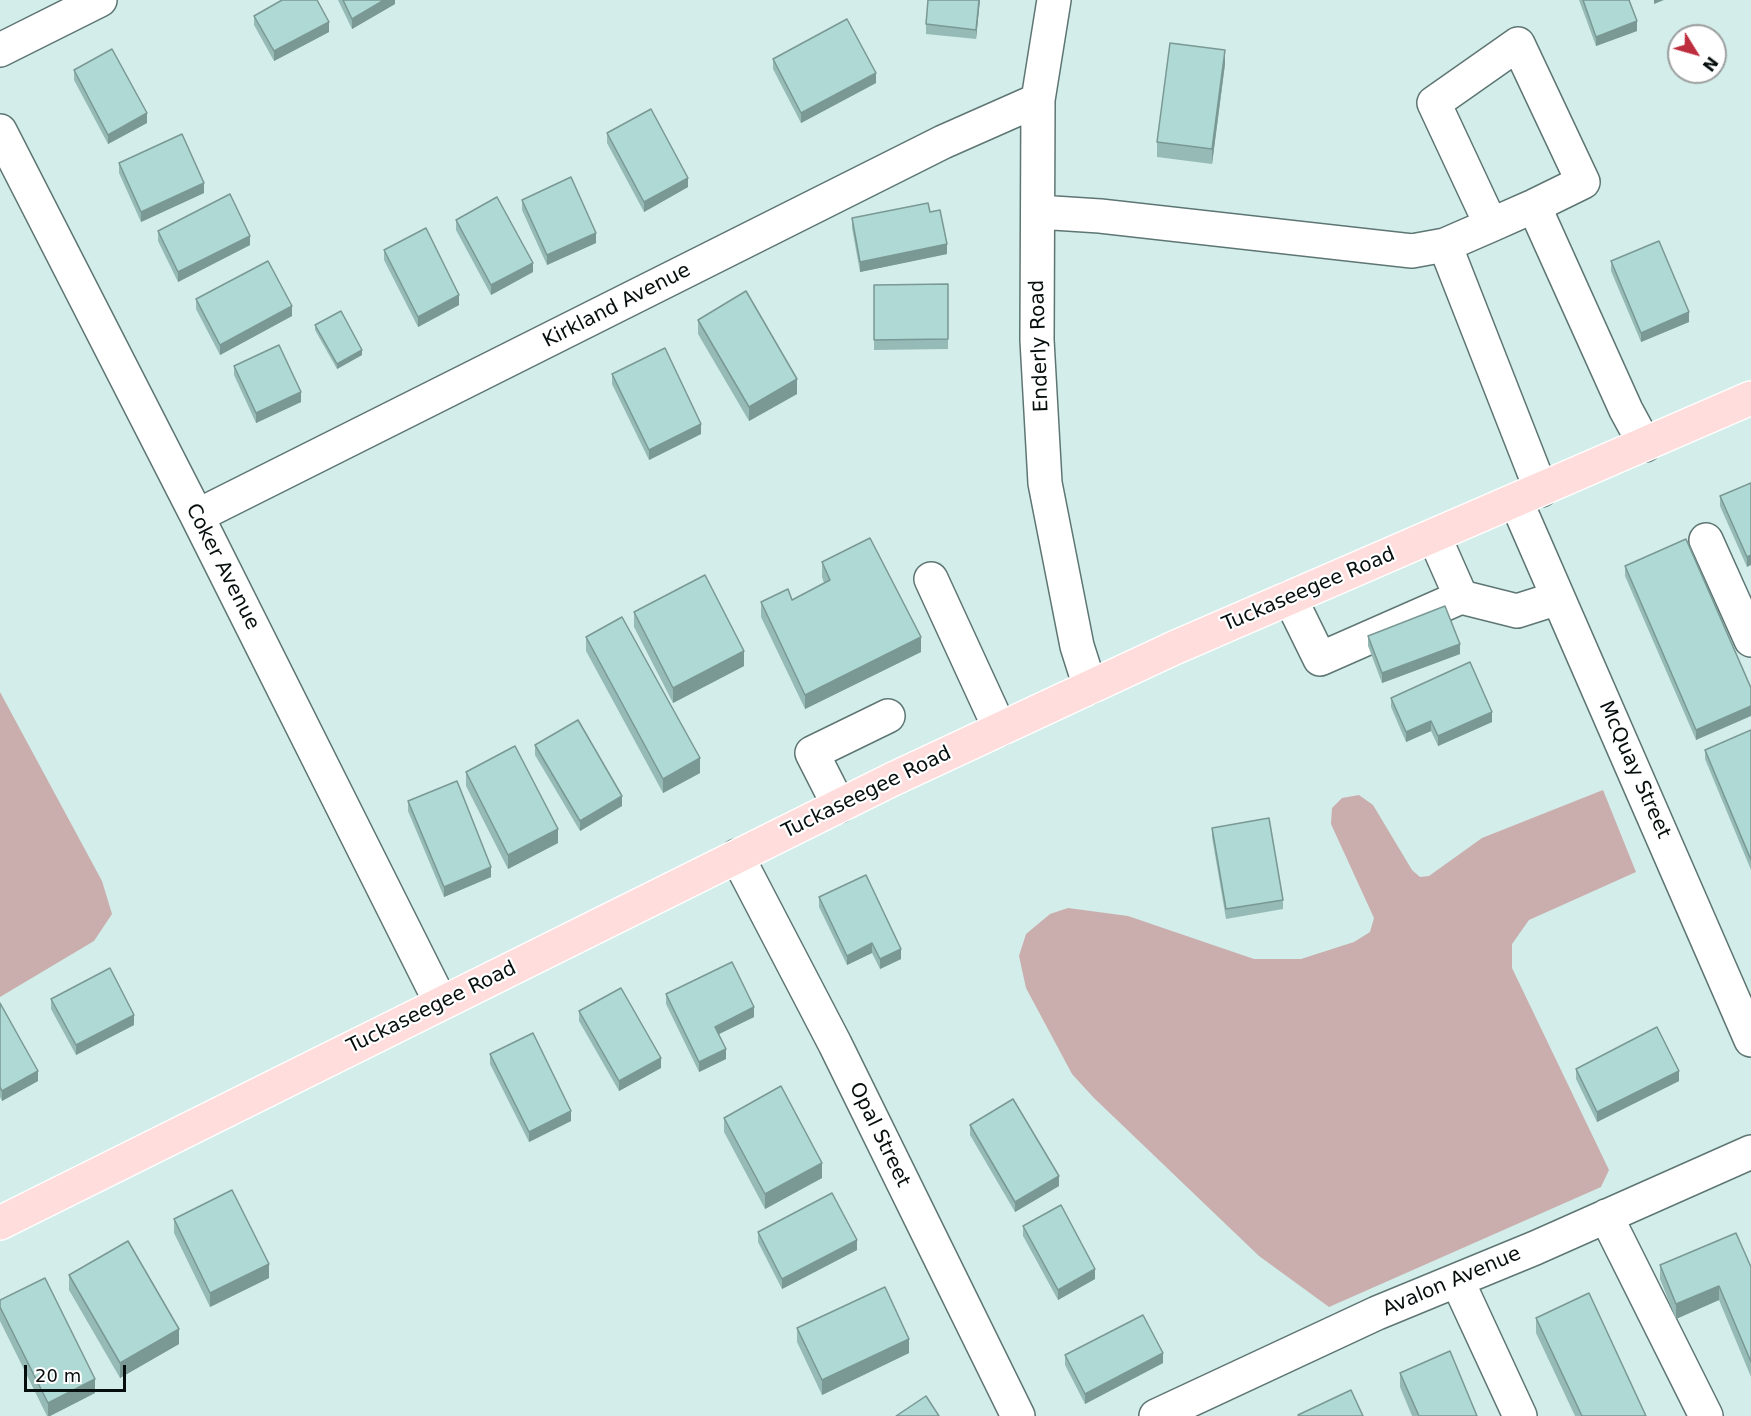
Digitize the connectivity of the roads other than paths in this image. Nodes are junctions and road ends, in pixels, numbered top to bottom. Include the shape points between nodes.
1 (100, 0) edge
2 (1054, 0) edge
3 (0, 50) edge
4 (1038, 100) junction
5 (0, 131) edge
6 (1534, 206) junction
7 (1038, 212) junction
8 (1491, 225) junction
9 (1445, 245) junction
10 (1751, 398) edge
11 (1645, 445) junction
12 (1528, 495) junction
13 (197, 516) junction
14 (1434, 536) junction
15 (1706, 540) dead end
16 (931, 579) dead end
17 (1461, 597) junction
18 (1742, 597) edge
19 (1290, 598) junction
20 (1558, 598) junction
21 (1751, 640) edge
22 (1090, 687) junction
23 (888, 716) dead end
24 (1000, 729) junction
25 (839, 806) junction
26 (736, 856) junction
27 (441, 1003) junction
28 (1751, 1040) edge
29 (1751, 1152) edge
30 (1606, 1216) junction
31 (0, 1223) edge
32 (1457, 1280) junction
33 (1018, 1416) edge
34 (1156, 1416) edge
35 (1520, 1416) edge
36 (1706, 1416) edge

1 - 3 street
2 - 4 street, Enderly Road
4 - 7 street, Enderly Road
4 - 13 street, Kirkland Avenue via 933,147
5 - 13 street, Coker Avenue
6 - 8 street
6 - 8 street via 1582,182 1518,44 1434,103
6 - 11 street
7 - 9 street via 1412,251
7 - 22 street, Enderly Road via 1037,340 1045,483 1077,646
8 - 9 street
9 - 12 street, McQuay Street
10 - 11 main road, Tuckaseegee Road
11 - 12 main road, Tuckaseegee Road
12 - 14 main road, Tuckaseegee Road
12 - 20 street, McQuay Street
13 - 27 street, Coker Avenue
14 - 17 street
14 - 19 main road, Tuckaseegee Road
15 - 18 street
16 - 24 street
17 - 19 street via 1320,659
17 - 20 street via 1517,611
18 - 21 street
19 - 22 main road, Tuckaseegee Road
20 - 28 street, McQuay Street
22 - 24 main road, Tuckaseegee Road
23 - 25 street via 812,753
24 - 25 main road, Tuckaseegee Road
25 - 26 main road, Tuckaseegee Road
26 - 27 main road, Tuckaseegee Road
26 - 33 street, Opal Street
27 - 31 main road, Tuckaseegee Road
29 - 30 street, Avalon Avenue
30 - 32 street, Avalon Avenue
30 - 36 street
32 - 34 street, Avalon Avenue
32 - 35 street

